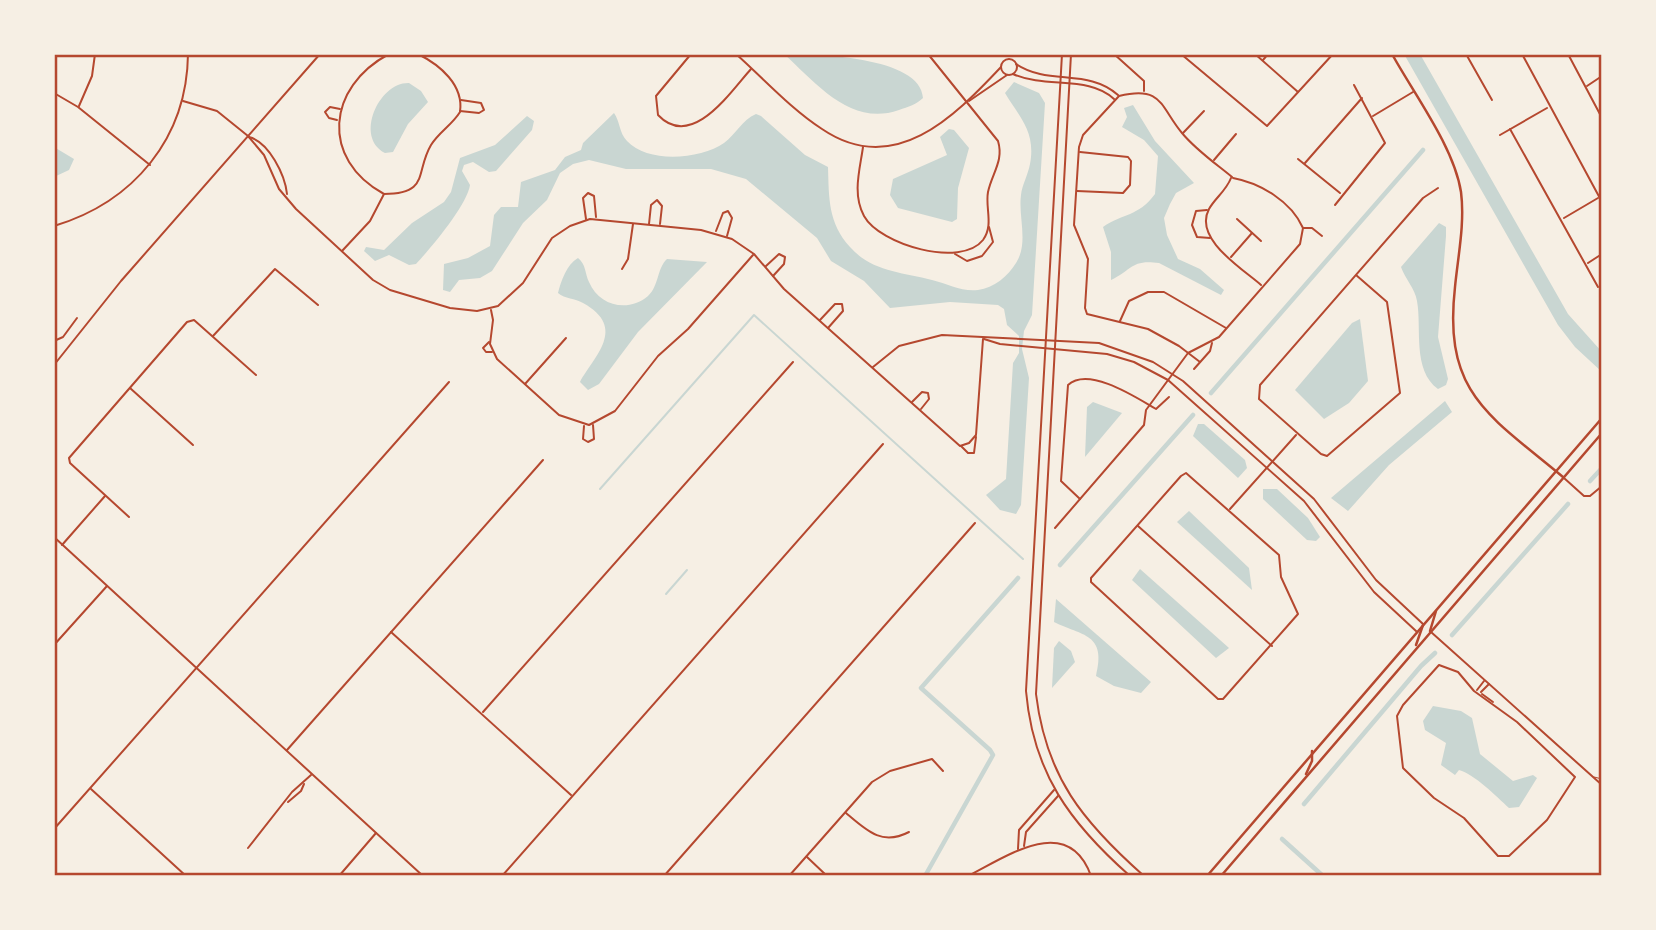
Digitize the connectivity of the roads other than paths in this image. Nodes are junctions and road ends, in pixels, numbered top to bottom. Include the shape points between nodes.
1 (95, 54) edge
2 (188, 54) edge
3 (320, 54) edge
4 (389, 54) edge
5 (418, 54) edge
6 (691, 54) edge
7 (736, 54) edge
8 (928, 54) edge
9 (1062, 54) edge
10 (1071, 54) edge
11 (1114, 54) edge
12 (1181, 54) edge
13 (1255, 54) edge
14 (1268, 54) edge
15 (1333, 54) edge
16 (1392, 54) edge
17 (1466, 54) edge
18 (1522, 54) edge
19 (1568, 54) edge
20 (1263, 61) junction
21 (1016, 64) junction
22 (1001, 67) junction
23 (751, 68) junction
24 (1013, 74) junction
25 (1007, 75) junction
26 (1602, 75) edge
27 (1060, 77) junction
28 (1070, 78) junction
29 (987, 80) junction
30 (1060, 85) junction
31 (1354, 85) dead end
32 (992, 86) junction
33 (1069, 86) junction
34 (1587, 86) junction
35 (1298, 92) junction
36 (1413, 92) junction
37 (54, 93) edge
38 (1144, 93) junction
39 (1119, 96) junction
40 (1362, 97) junction
41 (1115, 99) junction
42 (460, 100) junction
43 (1492, 100) dead end
44 (183, 101) junction
45 (968, 101) junction
46 (78, 107) junction
47 (1549, 107) junction
48 (461, 109) junction
49 (341, 110) junction
50 (1204, 111) dead end
51 (1373, 116) junction
52 (1602, 118) edge
53 (339, 121) junction
54 (1510, 129) junction
55 (1183, 134) junction
56 (1236, 134) dead end
57 (1500, 135) dead end
58 (248, 136) junction
59 (863, 147) junction
60 (1079, 152) junction
61 (1298, 159) dead end
62 (1213, 161) junction
63 (1305, 163) junction
64 (150, 165) junction
65 (278, 167) junction
66 (272, 171) junction
67 (1232, 177) junction
68 (284, 180) junction
69 (277, 183) junction
70 (1438, 188) dead end
71 (1076, 191) junction
72 (384, 194) junction
73 (1342, 194) junction
74 (287, 195) junction
75 (1599, 198) junction
76 (1602, 202) edge
77 (1335, 205) dead end
78 (1209, 210) junction
79 (596, 219) junction
80 (1237, 219) dead end
81 (1562, 219) junction
82 (586, 220) junction
83 (633, 223) junction
84 (649, 224) junction
85 (660, 225) junction
86 (54, 226) edge
87 (989, 226) junction
88 (1303, 229) junction
89 (716, 233) junction
90 (1252, 233) junction
91 (1322, 236) dead end
92 (727, 237) junction
93 (1210, 238) junction
94 (1261, 241) dead end
95 (342, 252) junction
96 (754, 254) junction
97 (955, 254) junction
98 (1602, 254) edge
99 (1230, 258) junction
100 (1587, 264) junction
101 (765, 267) junction
102 (622, 269) dead end
103 (1356, 275) junction
104 (773, 276) junction
105 (1263, 286) junction
106 (1598, 287) dead end
107 (317, 305) dead end
108 (491, 310) junction
109 (77, 318) dead end
110 (819, 320) junction
111 (1120, 321) junction
112 (828, 328) junction
113 (1227, 328) junction
114 (212, 337) junction
115 (1000, 337) junction
116 (566, 338) dead end
117 (983, 339) junction
118 (1045, 340) junction
119 (1054, 340) junction
120 (54, 341) edge
121 (490, 341) junction
122 (1212, 342) junction
123 (1000, 344) junction
124 (1045, 347) junction
125 (1054, 348) junction
126 (492, 352) junction
127 (1188, 353) junction
128 (793, 362) dead end
129 (1200, 362) junction
130 (54, 365) edge
131 (872, 367) junction
132 (1194, 369) dead end
133 (1173, 374) junction
134 (256, 375) dead end
135 (1168, 380) junction
136 (449, 382) dead end
137 (524, 384) junction
138 (129, 387) junction
139 (1169, 397) dead end
140 (911, 403) junction
141 (1149, 405) junction
142 (920, 411) junction
143 (1602, 418) edge
144 (593, 424) junction
145 (584, 425) junction
146 (1602, 433) edge
147 (1297, 434) junction
148 (976, 435) junction
149 (883, 444) dead end
150 (192, 445) dead end
151 (960, 446) junction
152 (543, 460) dead end
153 (1273, 461) junction
154 (1267, 467) junction
155 (1556, 471) junction
156 (1563, 477) junction
157 (1602, 486) edge
158 (106, 496) junction
159 (1080, 499) junction
160 (1230, 510) junction
161 (129, 517) dead end
162 (975, 523) dead end
163 (1138, 525) junction
164 (1055, 528) dead end
165 (54, 537) edge
166 (62, 545) junction
167 (107, 586) junction
168 (1439, 605) junction
169 (1423, 624) junction
170 (1416, 631) junction
171 (1430, 631) junction
172 (391, 632) junction
173 (54, 645) edge
174 (1272, 646) junction
175 (1413, 651) junction
176 (196, 668) junction
177 (1484, 680) junction
178 (1489, 684) junction
179 (1476, 691) junction
180 (1481, 694) junction
181 (483, 712) junction
182 (286, 751) junction
183 (1312, 751) junction
184 (943, 771) dead end
185 (312, 774) junction
186 (1305, 777) junction
187 (1592, 777) junction
188 (1602, 779) edge
189 (304, 783) junction
190 (1602, 785) edge
191 (90, 789) junction
192 (1054, 790) junction
193 (1065, 790) junction
194 (572, 796) junction
195 (1058, 796) junction
196 (287, 802) junction
197 (845, 812) junction
198 (1028, 819) junction
199 (1033, 823) junction
200 (54, 830) edge
201 (909, 832) dead end
202 (376, 833) junction
203 (1024, 846) junction
204 (248, 848) dead end
205 (1018, 849) junction
206 (806, 857) junction
207 (180, 871) junction
208 (176, 876) edge
209 (186, 876) edge
210 (339, 876) edge
211 (423, 876) edge
212 (502, 876) edge
213 (664, 876) edge
214 (789, 876) edge
215 (827, 876) edge
216 (968, 876) edge
217 (1091, 876) edge
218 (1130, 876) edge
219 (1144, 876) edge
220 (1207, 876) edge
221 (1222, 876) edge

1 - 46 street via 88,89
2 - 44 street
3 - 58 street
4 - 49 street via 356,82
5 - 42 street via 449,78
6 - 23 street via 656,96 655,108 663,120 690,124 708,117
7 - 23 street
8 - 45 street
9 - 27 street
10 - 28 street
11 - 38 street via 1144,81
12 - 35 street via 1267,126
13 - 20 street
14 - 20 street
15 - 35 street
16 - 36 main road
17 - 43 street
18 - 47 street
19 - 34 street
20 - 35 street
21 - 22 street via 1007,60
21 - 24 street
21 - 27 street via 1033,73
22 - 25 street
22 - 29 street
23 - 59 street via 821,129
24 - 25 street
24 - 30 street
25 - 32 street
26 - 34 street
27 - 28 street
27 - 30 street
28 - 33 street
28 - 39 street via 1100,81
29 - 32 street
29 - 45 street
30 - 33 street
30 - 118 street
31 - 40 street
32 - 45 street
33 - 41 street via 1097,86
33 - 119 street
34 - 52 street
36 - 51 street
36 - 155 main road via 1451,159 1461,191 1452,314 1457,362 1483,408
37 - 46 street
38 - 39 street
38 - 55 street via 1164,104
39 - 41 street
40 - 51 street
40 - 63 street
41 - 60 street via 1083,135
42 - 48 street
42 - 48 street via 481,103 484,110
44 - 58 street via 217,111
44 - 64 street via 171,135
45 - 59 street via 911,141
45 - 87 street via 994,133 1001,150 989,190
46 - 64 street
47 - 54 street
47 - 75 street
48 - 72 street via 431,144 415,185 401,193
49 - 53 street
49 - 53 street via 330,107 326,112
50 - 55 street
51 - 73 street via 1385,143
53 - 72 street via 348,160
54 - 57 street
54 - 81 street
55 - 62 street
56 - 62 street
58 - 65 street via 265,148
58 - 66 street
58 - 130 street
59 - 97 street via 858,195 870,225 894,242
60 - 71 street
60 - 71 street via 1128,157 1130,186 1123,193
61 - 63 street
62 - 67 street
63 - 73 street
64 - 86 street via 108,202
65 - 66 street
65 - 68 street
66 - 69 street
67 - 78 street
67 - 88 street via 1259,184 1296,216
68 - 69 street
68 - 74 street
69 - 74 street
70 - 103 street via 1423,198
71 - 111 street via 1074,225 1088,259 1085,308 1093,317
72 - 95 street via 370,221
73 - 77 street
74 - 95 street
75 - 76 street
75 - 81 street
78 - 93 street
78 - 93 street via 1196,211 1192,225 1197,237
79 - 82 street
79 - 82 street via 594,196 588,193 583,198
79 - 83 street
80 - 90 street
81 - 100 street
82 - 108 street via 552,238 516,292
83 - 84 street
83 - 102 street via 628,259
84 - 85 street
84 - 85 street via 651,205 657,200 662,206
85 - 89 street
87 - 97 street via 977,246
87 - 97 street via 993,238 988,251 973,261
88 - 91 street via 1312,228
88 - 105 street via 1300,244
89 - 92 street
89 - 92 street via 728,211 732,218
90 - 94 street
90 - 99 street
92 - 96 street
93 - 99 street
95 - 108 street via 390,290 466,312
96 - 101 street
96 - 144 street via 688,330 663,350 615,411
98 - 100 street
99 - 105 street
100 - 106 street
101 - 104 street
101 - 104 street via 779,254 785,257 785,264
103 - 147 street via 1260,385 1259,399
103 - 147 street via 1387,302 1400,393 1327,456
104 - 110 street
105 - 113 street
107 - 114 street via 275,269
108 - 121 street
109 - 120 street via 60,340
110 - 112 street
110 - 112 street via 835,304 842,304 844,311
111 - 113 street via 1129,301 1154,291 1170,295
111 - 127 street via 1148,329
112 - 131 street
113 - 122 street
114 - 134 street
114 - 138 street via 190,320
115 - 117 street
115 - 118 street
115 - 123 street
116 - 137 street
117 - 123 street
117 - 131 street via 923,338 890,351
117 - 148 street
118 - 119 street
118 - 124 street
119 - 125 street
119 - 133 street via 1120,348
121 - 126 street
121 - 126 street via 483,348
122 - 127 street
122 - 129 street
123 - 124 street
124 - 125 street
124 - 192 street via 1026,683 1036,745
125 - 135 street via 1121,357
125 - 193 street via 1035,678 1042,731
126 - 137 street
127 - 129 street
127 - 133 street
128 - 181 street
129 - 132 street
131 - 140 street
133 - 135 street
133 - 153 street
135 - 141 street
135 - 154 street
136 - 176 street
137 - 145 street via 559,415
138 - 150 street
138 - 158 street via 69,458
139 - 141 street via 1156,409
140 - 142 street
140 - 142 street via 922,392 928,393
141 - 159 street via 1144,425
141 - 159 street via 1131,393 1088,380 1068,385 1061,481
142 - 151 street
143 - 155 main road
144 - 145 street
144 - 145 street via 594,439 588,442 583,439
146 - 156 main road
147 - 153 street
148 - 151 street
148 - 151 street via 974,453
149 - 194 street
152 - 172 street
153 - 154 street
153 - 169 street via 1323,510 1376,580
154 - 160 street
154 - 170 street via 1318,517 1374,592
155 - 156 main road
155 - 168 main road
156 - 157 street via 1584,496
156 - 171 main road
158 - 161 street
158 - 166 street
159 - 164 street
160 - 163 street via 1186,473
160 - 174 street via 1279,555 1281,577 1298,614
162 - 213 street
163 - 174 street
163 - 174 street via 1091,582 1208,690 1223,699
165 - 166 street
166 - 167 street
167 - 173 street
167 - 176 street
168 - 169 main road
168 - 171 main road
169 - 170 main road
169 - 175 main road
170 - 183 main road
171 - 175 main road
171 - 177 street
172 - 181 street
172 - 182 street
175 - 186 main road
176 - 182 street
176 - 191 street
177 - 178 street
177 - 179 street
178 - 180 street
178 - 187 street
179 - 180 street
179 - 180 street via 1450,667 1436,667 1397,716 1402,763 1434,798 1464,818 1490,849 1505,857 1544,822 1576,777
181 - 194 street
182 - 185 street
183 - 186 main road
183 - 220 main road
184 - 197 street via 932,759 880,776
185 - 189 street
185 - 202 street
186 - 221 main road
187 - 188 lane
187 - 190 street
189 - 196 street
189 - 196 street via 298,795
191 - 200 street
191 - 207 street
192 - 193 street
192 - 195 street
192 - 198 street
193 - 195 street
193 - 219 street via 1099,835
194 - 212 street
195 - 199 street
195 - 218 street via 1088,836
196 - 204 street
197 - 201 street via 878,837 892,839
197 - 206 street
198 - 199 street
198 - 205 street via 1019,830
199 - 203 street
202 - 210 street
202 - 211 street
203 - 205 street
203 - 217 street via 1048,842 1068,847 1084,861
205 - 216 street
206 - 214 street
206 - 215 street
207 - 208 street
207 - 209 street

